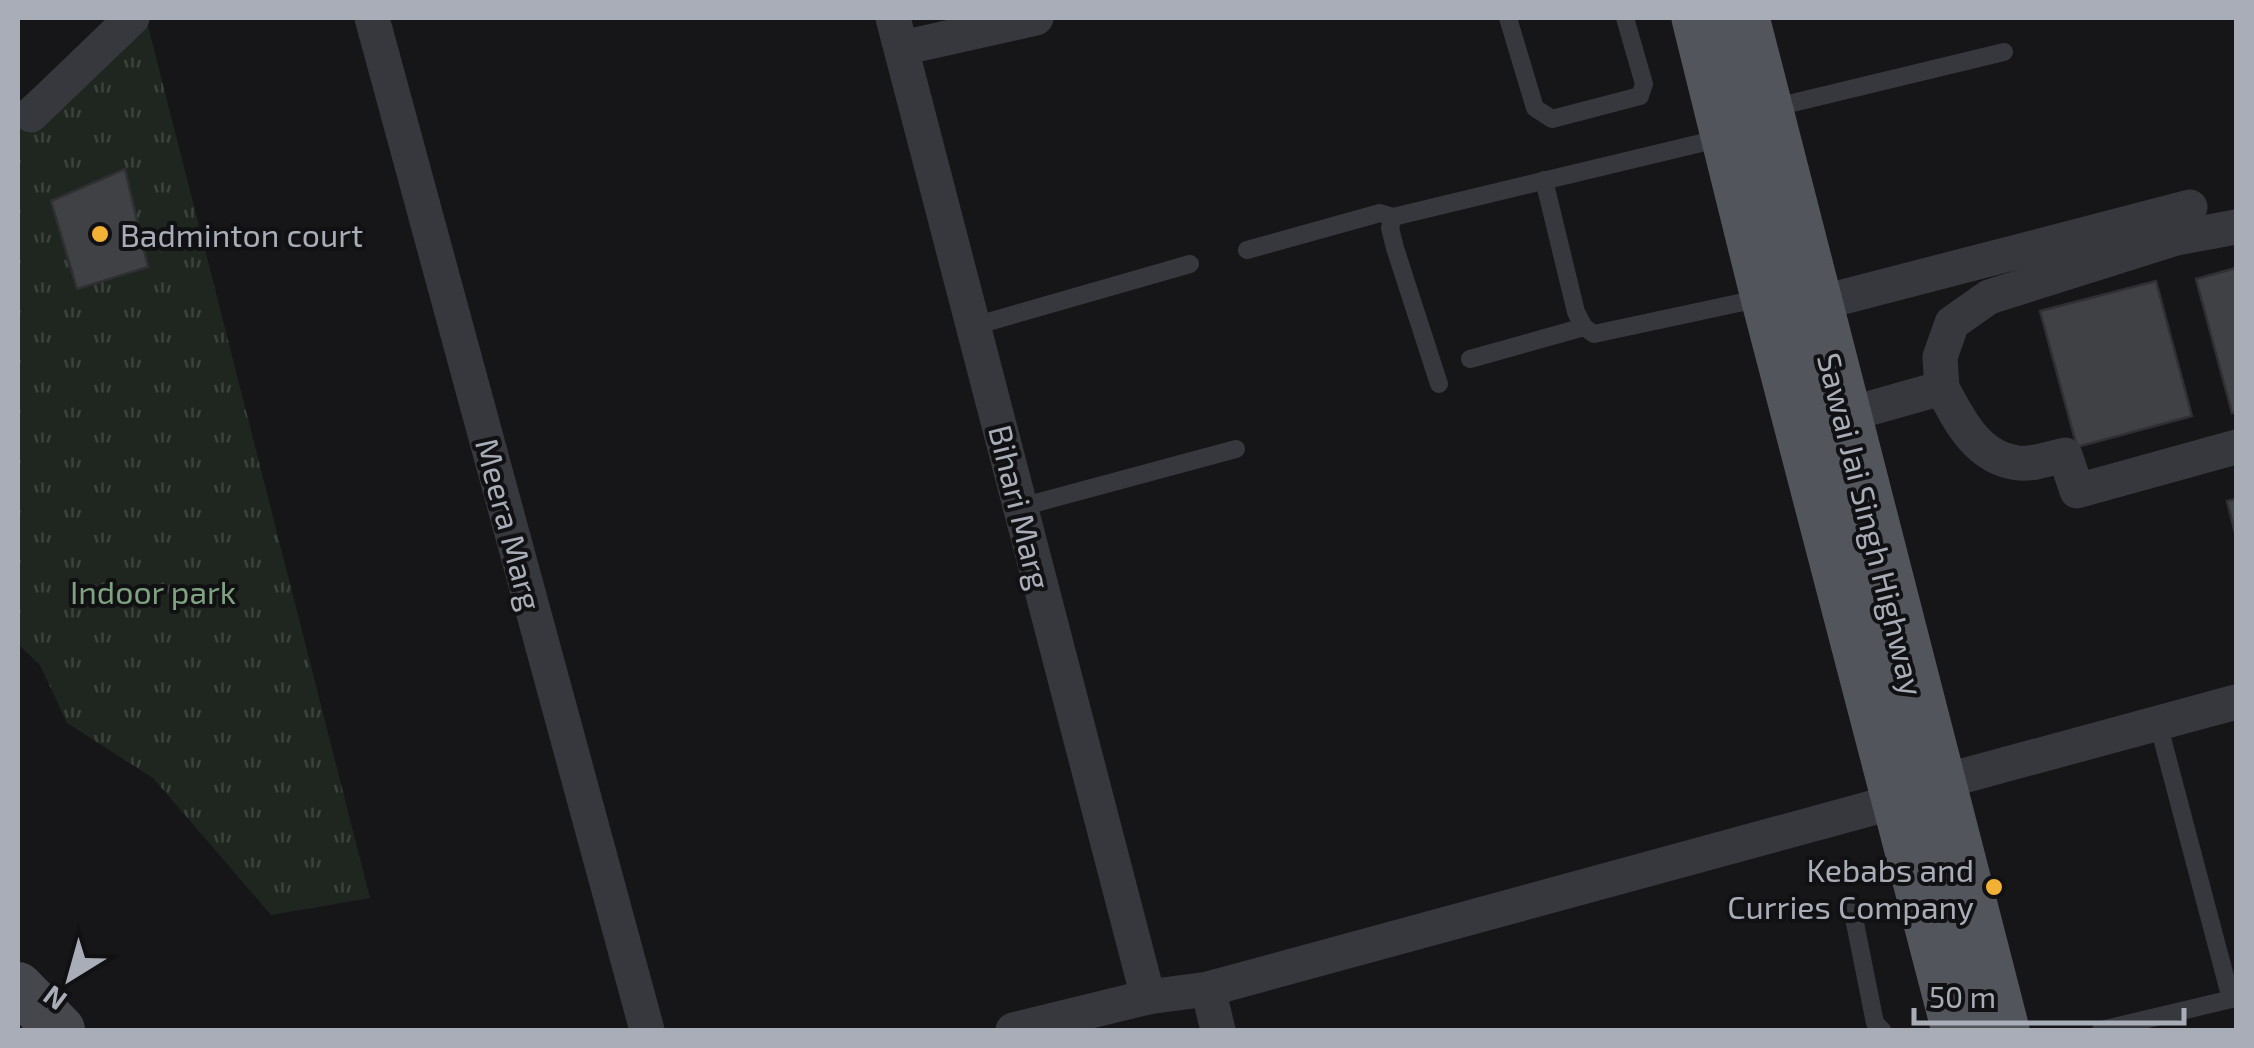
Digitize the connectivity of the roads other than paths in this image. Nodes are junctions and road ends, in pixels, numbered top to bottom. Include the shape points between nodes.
1 (132, 18) edge
2 (372, 18) edge
3 (1036, 18) edge
4 (1508, 18) edge
5 (1625, 18) edge
6 (1699, 18) edge
7 (1742, 18) edge
8 (897, 32) edge
9 (2004, 52) dead end
10 (31, 115) dead end
11 (1747, 123) junction
12 (1544, 180) junction
13 (2190, 207) dead end
14 (1393, 217) junction
15 (2236, 227) edge
16 (1247, 250) dead end
17 (1190, 264) dead end
18 (1792, 301) junction
19 (974, 326) junction
20 (1584, 327) junction
21 (1470, 359) dead end
22 (1438, 384) dead end
23 (1942, 388) junction
24 (1846, 415) junction
25 (2236, 447) edge
26 (1236, 448) dead end
27 (1021, 508) junction
28 (2236, 702) edge
29 (2158, 724) junction
30 (1919, 791) junction
31 (1852, 908) dead end
32 (18, 987) edge
33 (1208, 989) junction
34 (1148, 997) junction
35 (2234, 998) edge
36 (60, 1030) edge
37 (647, 1030) edge
38 (1012, 1030) edge
39 (1218, 1030) edge
40 (1882, 1030) edge
41 (1960, 1030) edge
42 (2002, 1030) edge
43 (2102, 1030) edge

1 - 10 street
2 - 37 street, Meera Marg
3 - 8 street
4 - 5 lane via 1535,108 1552,119 1640,96 1644,84
6 - 11 main road
7 - 11 main road
8 - 19 street, Bihari Marg
9 - 11 lane
11 - 12 lane
11 - 18 main road
12 - 14 lane
12 - 20 lane
13 - 18 street
14 - 16 lane via 1380,213
14 - 22 lane via 1395,248
15 - 23 street via 2176,238 1989,297 1952,323 1940,357
17 - 19 lane
18 - 20 lane via 1594,334
18 - 24 main road, Sawai Jai Singh Highway
18 - 30 main road
19 - 27 street, Bihari Marg
20 - 21 lane
23 - 24 street
23 - 25 street via 1961,425 1986,452 2019,463 2065,455 2077,492
24 - 30 main road, Sawai Jai Singh Highway
26 - 27 lane
27 - 34 street, Bihari Marg
28 - 29 street
29 - 30 street
29 - 35 lane
30 - 33 street
30 - 41 main road
30 - 42 main road, Sawai Jai Singh Highway
31 - 40 lane via 1875,1023
32 - 36 street
33 - 34 street
33 - 39 street
34 - 38 street
35 - 43 lane

